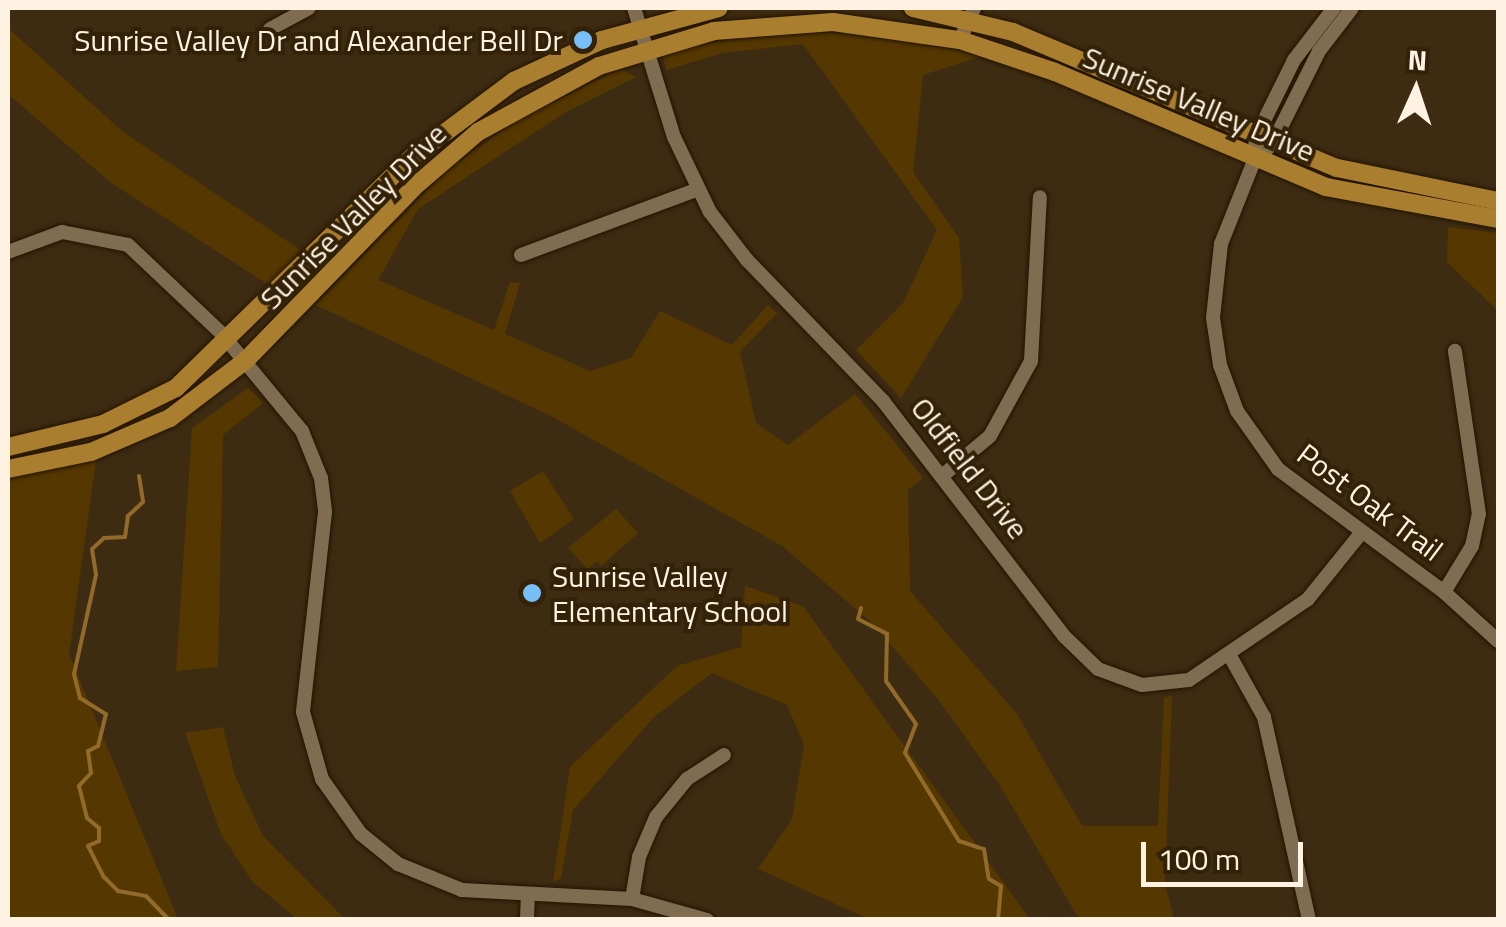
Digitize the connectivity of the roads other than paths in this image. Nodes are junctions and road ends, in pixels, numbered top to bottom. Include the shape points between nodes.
1 (309, 8) edge
2 (634, 8) edge
3 (719, 8) edge
4 (913, 8) edge
5 (1334, 8) edge
6 (1352, 8) edge
7 (968, 11) edge
8 (640, 27) junction
9 (270, 29) dead end
10 (960, 40) junction
11 (646, 48) junction
12 (1264, 140) junction
13 (1254, 160) junction
14 (696, 190) junction
15 (1040, 197) dead end
16 (1496, 200) edge
17 (1498, 218) edge
18 (8, 252) edge
19 (521, 255) dead end
20 (229, 342) junction
21 (1455, 351) dead end
22 (246, 360) junction
23 (8, 447) edge
24 (8, 469) edge
25 (942, 476) junction
26 (1361, 533) junction
27 (1444, 592) junction
28 (1498, 641) edge
29 (1230, 656) junction
30 (724, 754) dead end
31 (528, 896) junction
32 (632, 899) junction
33 (528, 920) edge
34 (707, 920) edge
35 (1309, 920) edge

1 - 9 street
2 - 8 street, Oldfield Drive
3 - 8 main road, Sunrise Valley Drive
4 - 7 main road, Sunrise Valley Drive
5 - 12 street via 1294,60
6 - 12 street
7 - 10 street
7 - 12 main road, Sunrise Valley Drive
8 - 11 street, Oldfield Drive
8 - 20 main road, Sunrise Valley Drive via 536,70 449,126
10 - 11 main road, Sunrise Valley Drive via 808,22 714,31
10 - 13 main road, Sunrise Valley Drive via 1055,72
11 - 14 street, Oldfield Drive
11 - 22 main road, Sunrise Valley Drive via 566,80 478,132 414,187
12 - 13 street
12 - 16 main road, Sunrise Valley Drive via 1400,184
13 - 17 main road, Sunrise Valley Drive via 1372,200
13 - 26 street, Post Oak Trail via 1215,271 1212,318 1220,365 1237,411 1266,455
14 - 19 street
14 - 25 street, Oldfield Drive via 747,260 850,363
15 - 25 street via 1031,361 990,436
18 - 20 street via 62,232 111,238 157,266
20 - 22 street
20 - 23 main road, Sunrise Valley Drive via 176,388 132,412 74,434
21 - 27 street via 1480,514 1472,546
22 - 24 main road, Sunrise Valley Drive via 193,404 144,431 91,452
22 - 31 street via 302,431 321,478 324,541 302,695 322,779 361,834 398,864 462,890
25 - 29 street, Oldfield Drive via 1065,638 1098,669 1159,685 1189,680
26 - 27 street, Post Oak Trail
26 - 29 street, Oldfield Drive via 1319,590
27 - 28 street, Post Oak Trail
29 - 35 street via 1264,716
30 - 32 street via 687,779 656,817 638,857
31 - 32 street
31 - 33 street
32 - 34 street

